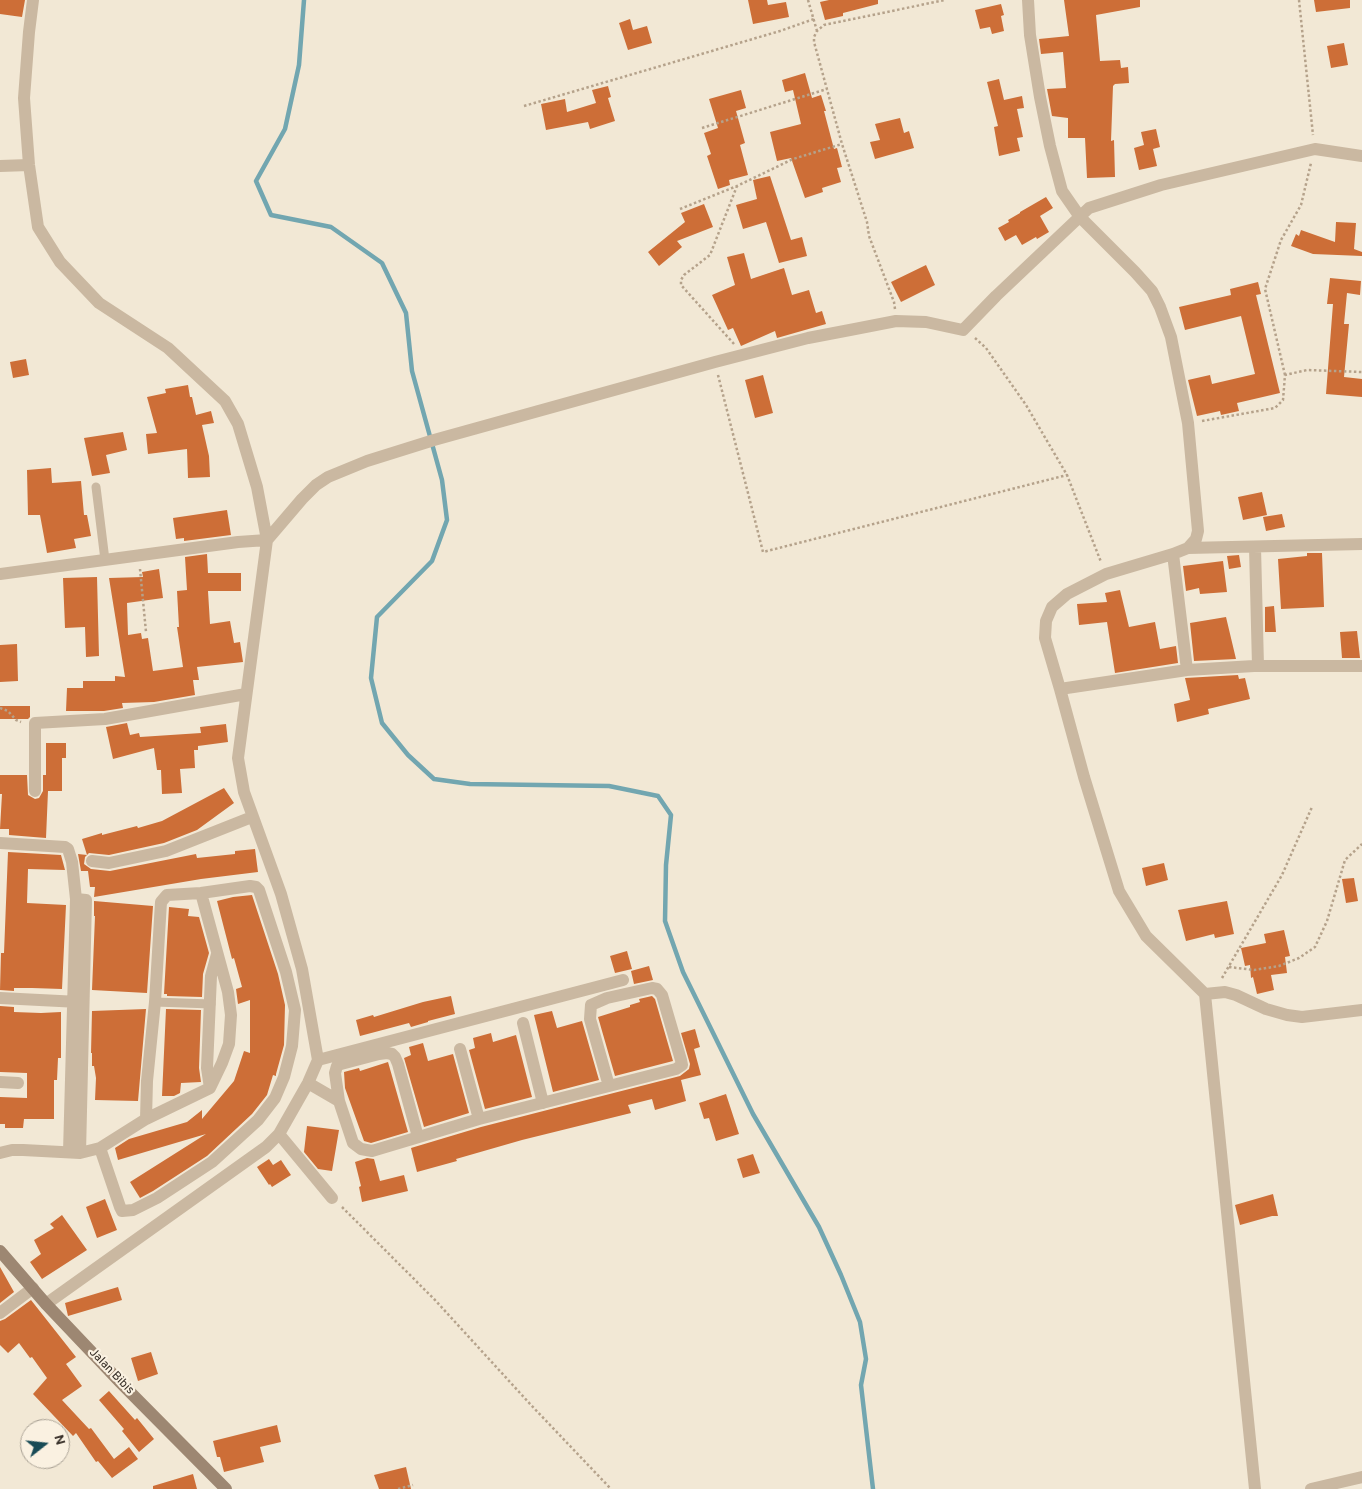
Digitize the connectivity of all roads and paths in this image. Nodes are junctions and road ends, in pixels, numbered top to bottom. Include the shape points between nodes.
1 (33, 0) edge
2 (808, 0) edge
3 (945, 0) edge
4 (1028, 0) edge
5 (1299, 0) edge
6 (814, 19) junction
7 (817, 31) junction
8 (828, 89) junction
9 (524, 106) dead end
10 (702, 128) dead end
11 (842, 144) junction
12 (1315, 149) junction
13 (1362, 156) edge
14 (28, 165) junction
15 (0, 166) edge
16 (737, 186) junction
17 (680, 209) dead end
18 (1080, 217) junction
19 (896, 320) junction
20 (963, 330) junction
21 (744, 355) junction
22 (715, 362) junction
23 (1362, 372) edge
24 (1285, 375) junction
25 (1188, 423) junction
26 (1067, 475) junction
27 (96, 487) dead end
28 (267, 540) junction
29 (1362, 544) edge
30 (1255, 547) junction
31 (1188, 548) junction
32 (1174, 554) junction
33 (138, 555) junction
34 (105, 560) junction
35 (0, 574) edge
36 (1106, 574) junction
37 (146, 632) dead end
38 (1258, 666) junction
39 (1362, 666) edge
40 (1187, 670) junction
41 (1060, 689) junction
42 (246, 694) junction
43 (0, 708) edge
44 (36, 723) junction
45 (35, 791) dead end
46 (1312, 807) dead end
47 (252, 817) junction
48 (0, 842) edge
49 (1362, 844) edge
50 (92, 861) dead end
51 (201, 894) junction
52 (217, 953) junction
53 (1229, 968) junction
54 (623, 980) dead end
55 (1209, 993) junction
56 (0, 998) edge
57 (78, 1002) junction
58 (155, 1002) junction
59 (211, 1004) junction
60 (1362, 1010) edge
61 (523, 1023) dead end
62 (460, 1050) dead end
63 (318, 1060) junction
64 (0, 1082) edge
65 (18, 1083) dead end
66 (308, 1083) junction
67 (609, 1086) junction
68 (210, 1088) junction
69 (338, 1101) junction
70 (544, 1103) junction
71 (146, 1119) junction
72 (479, 1119) junction
73 (279, 1134) junction
74 (418, 1137) junction
75 (100, 1148) junction
76 (0, 1153) edge
77 (75, 1153) junction
78 (332, 1198) joint
79 (0, 1251) edge
80 (33, 1288) junction
81 (46, 1304) junction
82 (0, 1313) edge
83 (1362, 1477) edge
84 (413, 1485) dead end
85 (226, 1489) edge
86 (398, 1489) edge
87 (611, 1489) edge
88 (1255, 1489) edge
89 (1311, 1489) edge

1 - 14 street via 24,98
2 - 6 path
3 - 7 path via 836,22
4 - 18 street via 1032,44 1050,146 1062,192
5 - 12 path
6 - 7 path
6 - 9 path
7 - 8 path via 814,42
8 - 10 path
8 - 11 path
11 - 16 path via 793,159
11 - 19 path via 869,236 894,302
12 - 13 street
12 - 18 street via 1161,185 1096,205
12 - 24 path via 1301,205 1281,240 1265,289
14 - 15 street
14 - 28 street via 38,227 60,262 99,303 168,348 225,401 238,424 257,487
16 - 17 path
16 - 21 path via 710,255 684,275 681,285
18 - 20 street
18 - 25 street via 1152,291 1171,337
19 - 20 street
19 - 21 street
20 - 26 path via 986,348 1026,404
21 - 22 street
22 - 26 path via 763,552
22 - 28 street via 367,461 328,477 316,486
23 - 24 path via 1307,370
24 - 25 path via 1283,400 1275,408
25 - 31 street via 1198,531
26 - 36 path
27 - 34 lane
28 - 33 street
28 - 42 street
29 - 30 street
30 - 31 street
30 - 38 street
31 - 32 street
32 - 36 street
32 - 40 street
33 - 34 street
33 - 37 path
34 - 35 street
36 - 41 street via 1067,594 1052,607 1046,621 1045,638
38 - 39 street
38 - 40 street
40 - 41 street
41 - 55 street via 1119,890 1146,936
42 - 44 street via 105,719
42 - 47 street via 238,758
43 - 44 path via 24,724
44 - 45 street
46 - 53 path via 1282,876
47 - 50 street via 166,851 110,863
47 - 63 street via 281,894 302,969
48 - 57 street via 68,849 76,899 86,900
49 - 53 path via 1345,860 1327,921 1315,947 1279,966 1254,970
51 - 52 street
51 - 58 street via 167,895 161,902
51 - 75 street via 250,886 259,890 295,1010 292,1046 284,1077 275,1098 258,1120 212,1162 157,1198 132,1210 122,1211
52 - 59 street
52 - 68 street via 228,992 229,1044
53 - 55 path
54 - 63 street
55 - 60 street via 1225,992 1266,1009 1302,1017
55 - 88 street
56 - 57 street
57 - 77 street
58 - 59 lane
58 - 71 street
59 - 68 street via 207,1068
61 - 70 street
62 - 72 street
63 - 66 street
64 - 65 street
66 - 69 street
66 - 73 street
67 - 67 street via 682,1065 662,996 657,989 607,998 591,1005 590,1019
67 - 70 street
68 - 71 street
69 - 74 street via 354,1143 361,1149 372,1151
69 - 74 street via 335,1073 338,1066 379,1054 392,1054 398,1064
70 - 72 street
71 - 75 street
72 - 74 street
73 - 78 street
73 - 81 street via 266,1147
75 - 77 street
76 - 77 street via 23,1150
78 - 87 path via 435,1300
79 - 80 main road, Jalan Bibis
80 - 81 main road, Jalan Bibis
80 - 82 street
81 - 85 main road, Jalan Bibis
83 - 89 street
84 - 86 path

